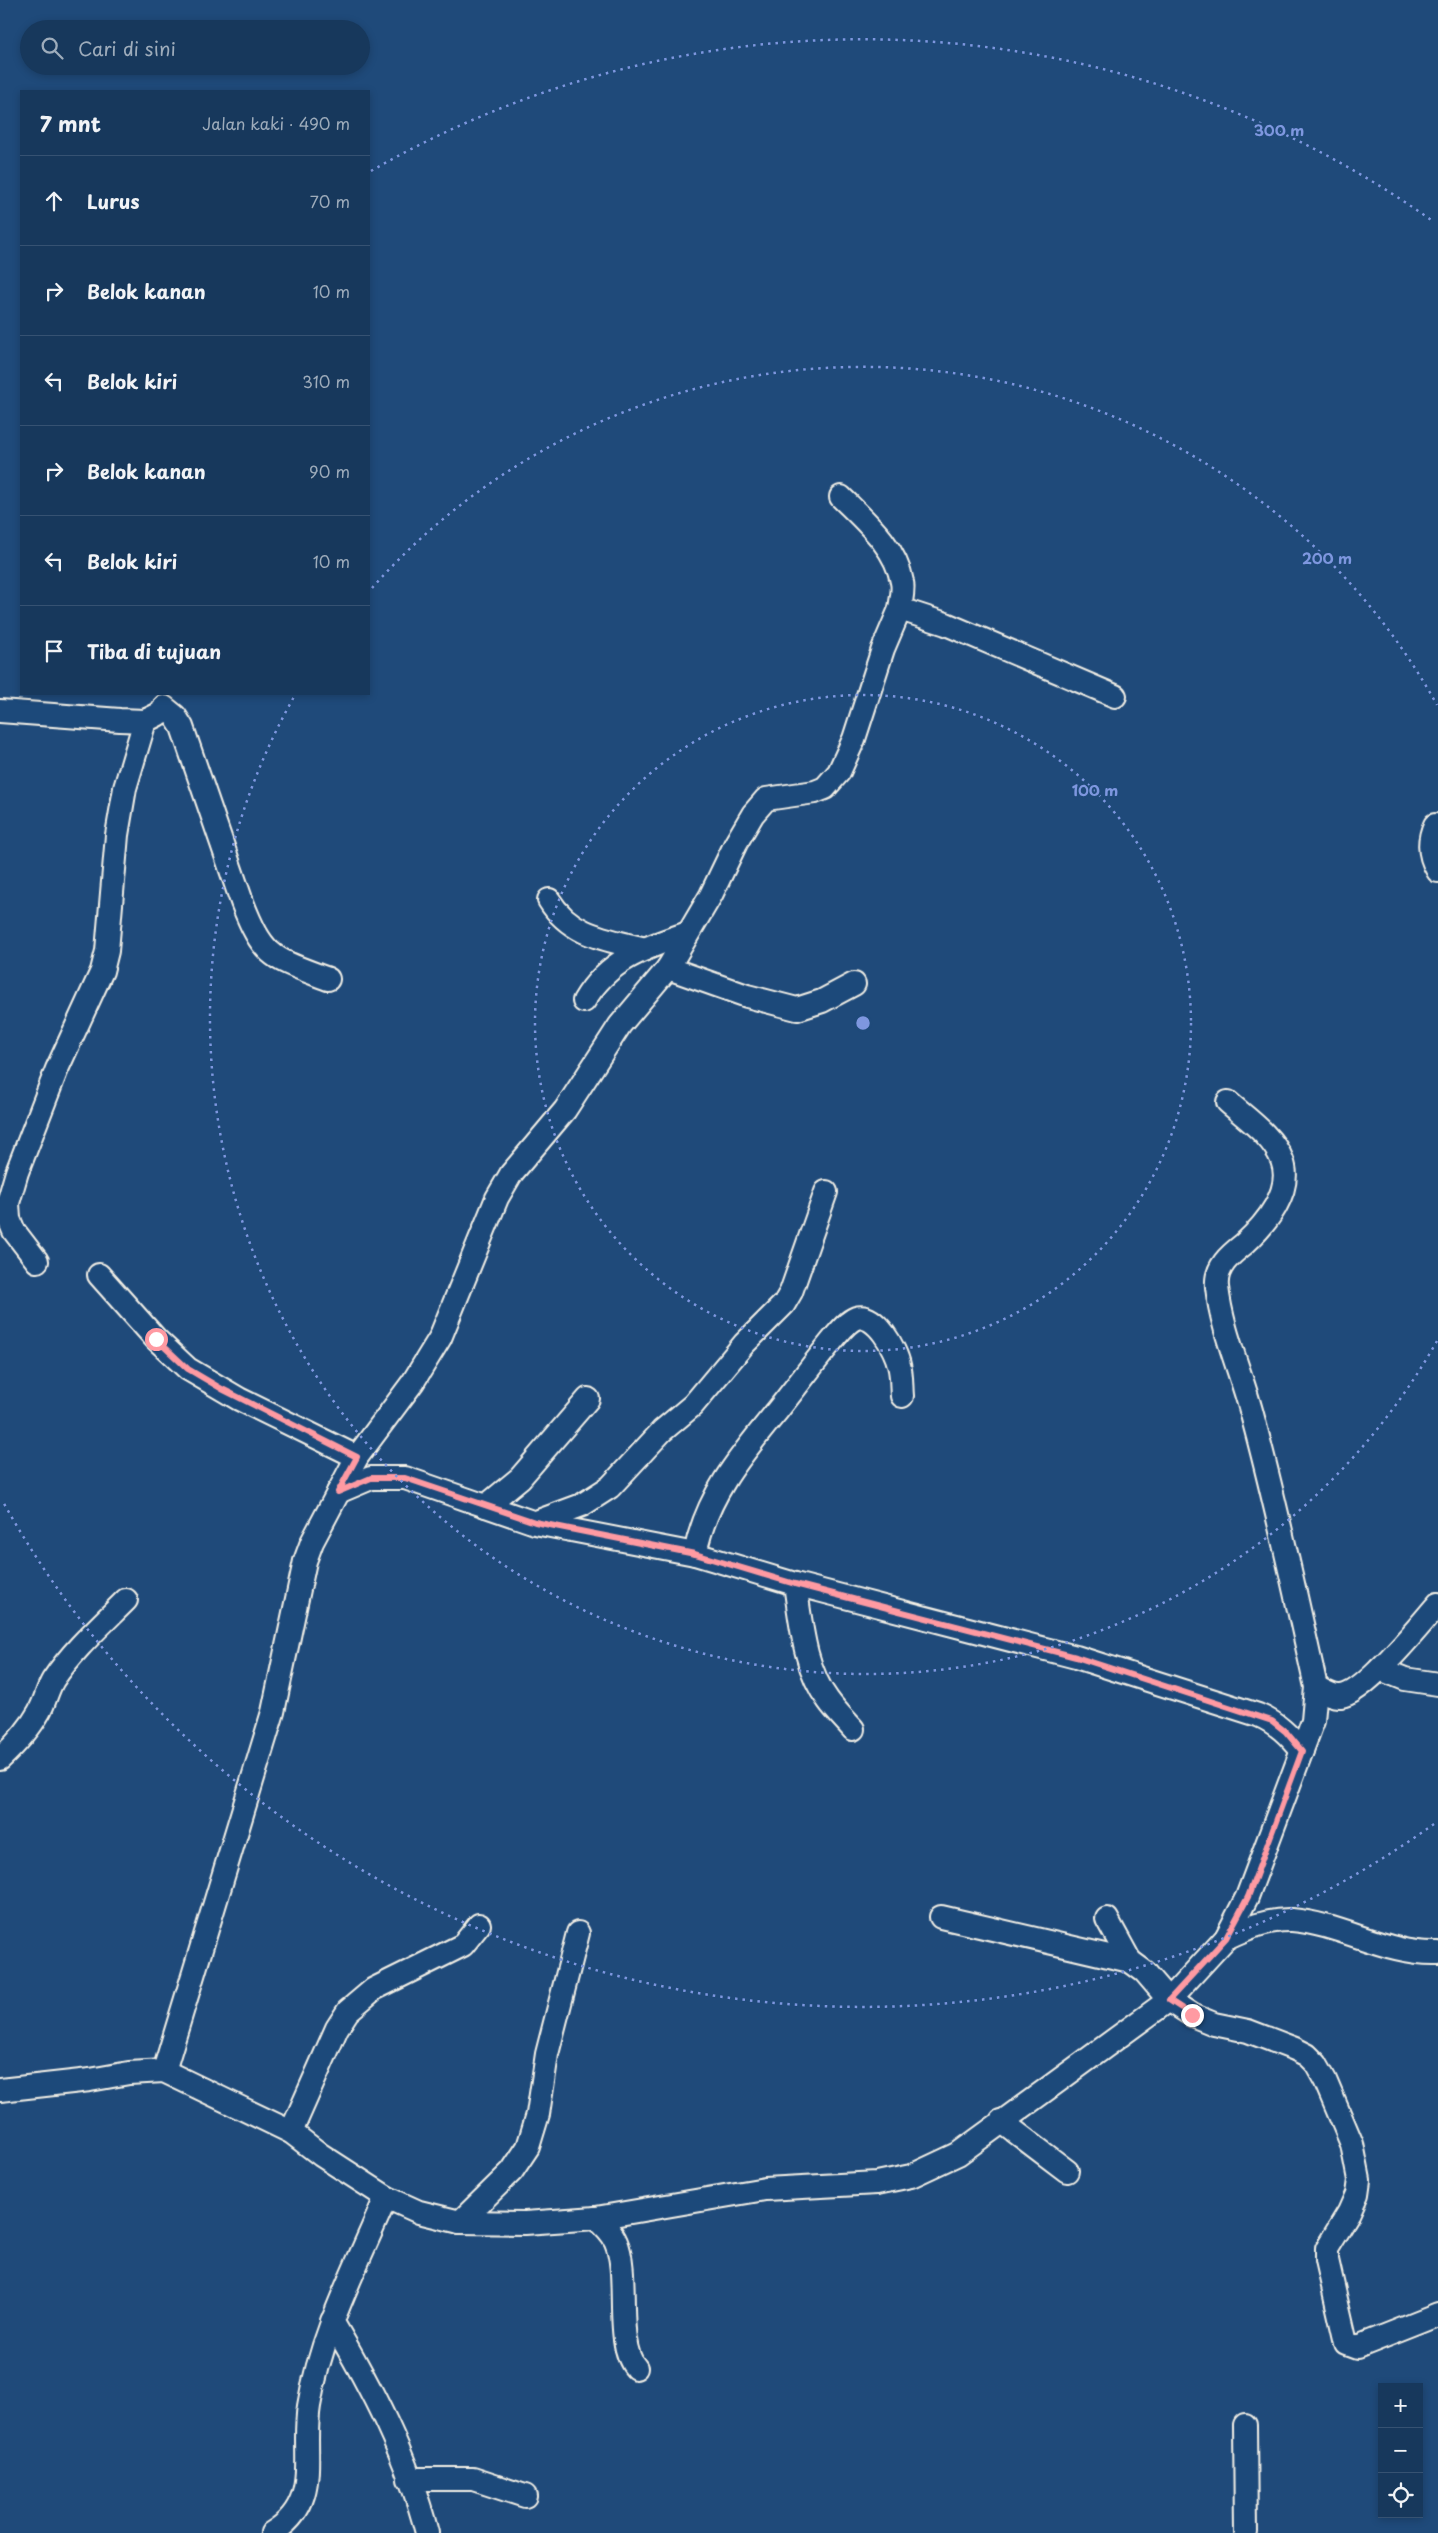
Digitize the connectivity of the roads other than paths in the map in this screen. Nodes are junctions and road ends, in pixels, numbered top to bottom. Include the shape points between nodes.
1 (841, 498) dead end
2 (900, 609) junction
3 (1115, 696) dead end
4 (167, 700) edge
5 (0, 711) edge
6 (145, 721) junction
7 (1434, 824) dead end
8 (1438, 871) edge
9 (549, 900) dead end
10 (688, 933) junction
11 (645, 949) junction
12 (668, 968) junction
13 (328, 979) dead end
14 (854, 984) dead end
15 (584, 1001) dead end
16 (1228, 1102) dead end
17 (826, 1192) dead end
18 (37, 1261) dead end
19 (99, 1274) dead end
20 (902, 1396) dead end
21 (588, 1399) dead end
22 (357, 1457) junction
23 (338, 1492) junction
24 (486, 1506) junction
25 (535, 1522) junction
26 (695, 1554) junction
27 (795, 1584) junction
28 (126, 1600) dead end
29 (1438, 1604) edge
30 (1380, 1669) junction
31 (1438, 1684) edge
32 (1316, 1687) junction
33 (853, 1729) dead end
34 (1302, 1751) junction
35 (0, 1759) edge
36 (941, 1917) dead end
37 (1107, 1919) dead end
38 (479, 1925) dead end
39 (578, 1933) dead end
40 (1226, 1938) junction
41 (1438, 1953) edge
42 (1130, 1961) junction
43 (1169, 2000) junction
44 (164, 2071) junction
45 (0, 2090) edge
46 (1001, 2121) junction
47 (291, 2132) junction
48 (1067, 2171) dead end
49 (386, 2197) junction
50 (596, 2218) junction
51 (460, 2222) junction
52 (1438, 2315) edge
53 (332, 2321) junction
54 (636, 2368) dead end
55 (1245, 2425) dead end
56 (409, 2478) junction
57 (526, 2496) dead end
58 (272, 2533) edge
59 (427, 2533) edge
60 (1246, 2533) edge

1 - 2 street via 896,560 903,584
2 - 3 street via 946,624
2 - 10 street via 883,649 854,739 833,781 815,792 775,796 761,804 736,843
4 - 6 street via 154,718
4 - 13 street via 182,727 252,928 264,948 277,959
5 - 6 street
6 - 18 street via 124,788 108,951 16,1172 8,1203 14,1231
7 - 8 street via 1430,837 1431,853
9 - 11 street via 556,912 577,930
10 - 11 street
10 - 12 street
11 - 15 street via 608,969
12 - 14 street via 747,996 798,1009
12 - 22 street via 620,1025 564,1110 511,1174 497,1198 440,1338 413,1382
16 - 32 street via 1273,1145 1282,1160 1285,1176 1284,1186 1271,1214 1255,1234 1224,1262 1217,1274 1216,1286 1253,1416
17 - 25 street via 794,1285 784,1304 744,1344 692,1406 662,1431 610,1487 582,1505
19 - 22 street via 156,1339 188,1369 239,1399
20 - 26 street via 900,1367 888,1339 868,1319 852,1320 740,1456 718,1488 704,1519
21 - 24 street via 520,1478
22 - 23 street
23 - 24 street via 371,1478 405,1478
23 - 44 street via 305,1561 272,1712
24 - 25 street
25 - 26 street
26 - 27 street
27 - 33 street via 807,1653 816,1679 827,1699
27 - 34 street via 1076,1657 1258,1715 1286,1732
28 - 35 street via 80,1645 52,1682 36,1717
29 - 30 street
30 - 31 street via 1405,1679
30 - 32 street via 1343,1696 1334,1696
32 - 34 street via 1313,1721
34 - 40 street via 1248,1897
36 - 42 street
37 - 42 street
38 - 47 street via 463,1945 374,1989 348,2011 336,2028
39 - 51 street via 547,2054 538,2114 528,2147 512,2171
40 - 41 street via 1253,1925 1292,1920 1405,1951
40 - 43 street
42 - 43 street via 1145,1972
43 - 46 street
43 - 52 street via 1214,2024 1248,2031 1307,2055 1325,2080 1352,2144 1359,2180 1350,2212 1327,2248 1346,2343 1357,2347
44 - 45 street
44 - 47 street
46 - 48 street
46 - 50 street via 958,2154 911,2176 877,2184 765,2189
47 - 49 street
49 - 51 street via 419,2212
49 - 53 street
50 - 51 street via 525,2223
50 - 54 street via 617,2244 627,2347
53 - 56 street via 381,2410
53 - 58 street via 322,2345 308,2408 305,2492 291,2519
55 - 60 street
56 - 57 street via 473,2479
56 - 59 street

